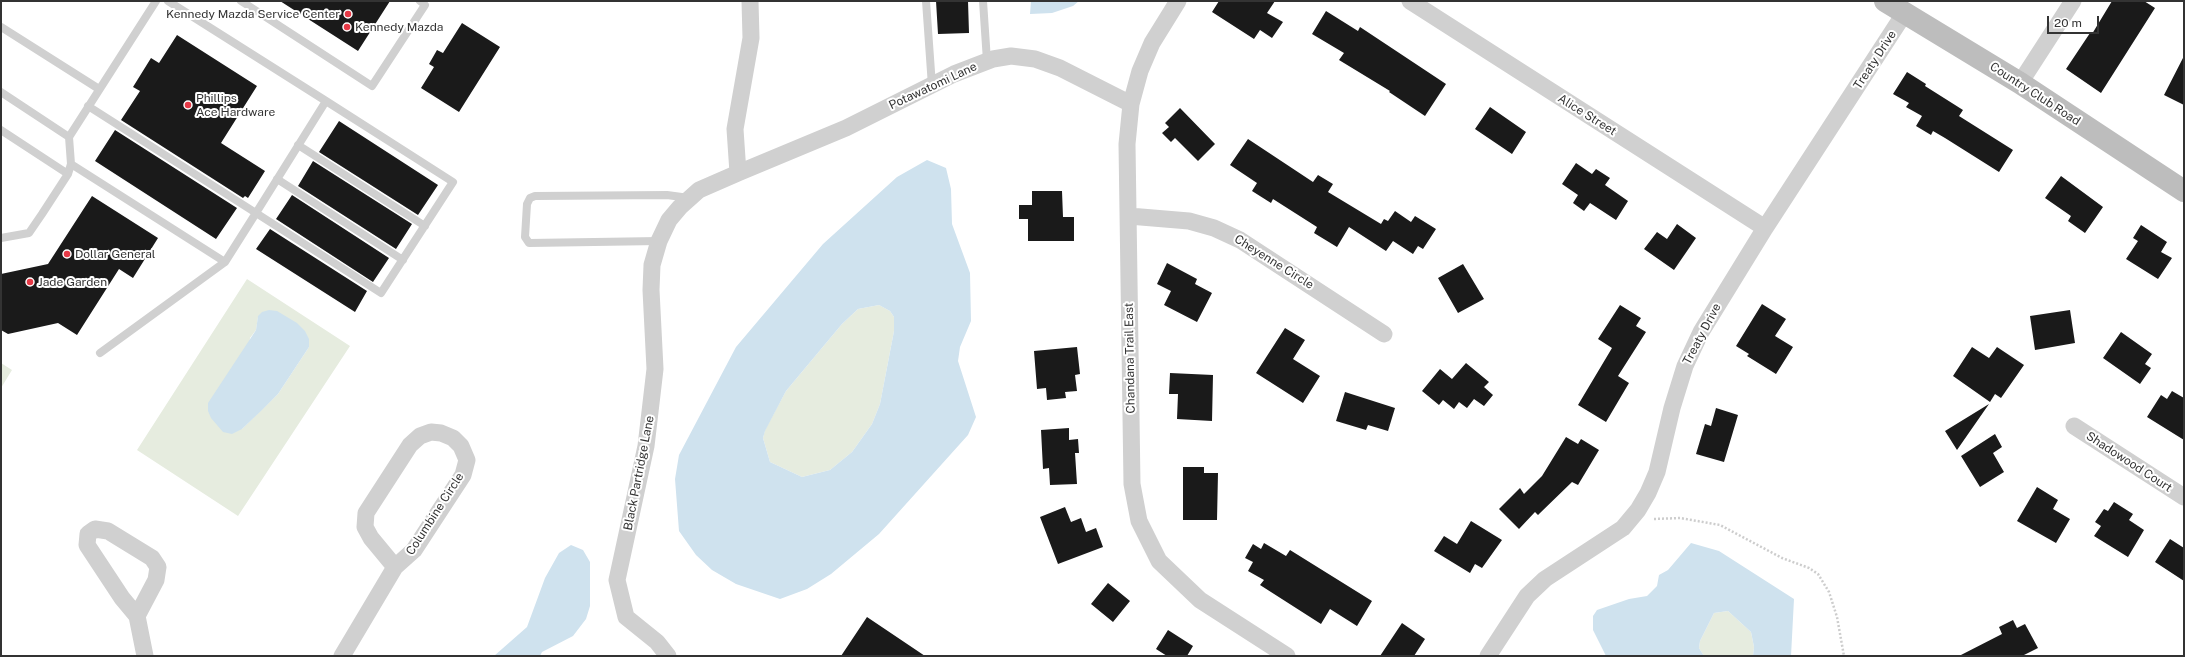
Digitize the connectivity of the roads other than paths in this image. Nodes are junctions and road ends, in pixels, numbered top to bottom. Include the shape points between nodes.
1 (156, 1) edge
2 (168, 1) edge
3 (241, 1) edge
4 (420, 1) edge
5 (750, 1) edge
6 (926, 1) edge
7 (983, 1) edge
8 (1178, 1) edge
9 (1410, 1) edge
10 (1885, 1) edge
11 (2073, 1) edge
12 (1904, 14) junction
13 (1, 27) edge
14 (987, 61) junction
15 (2020, 83) junction
16 (932, 86) junction
17 (99, 90) junction
18 (1, 92) edge
19 (326, 101) junction
20 (1131, 104) junction
21 (88, 106) junction
22 (1, 130) edge
23 (69, 137) junction
24 (298, 145) junction
25 (71, 164) junction
26 (738, 173) junction
27 (68, 174) junction
28 (277, 179) junction
29 (2184, 191) edge
30 (690, 198) junction
31 (256, 213) junction
32 (1129, 216) junction
33 (425, 226) junction
34 (1765, 228) junction
35 (1, 238) edge
36 (659, 241) junction
37 (403, 260) junction
38 (225, 262) junction
39 (1384, 334) dead end
40 (100, 353) dead end
41 (2074, 426) dead end
42 (2184, 497) edge
43 (395, 567) junction
44 (138, 616) junction
45 (145, 656) edge
46 (342, 656) edge
47 (668, 656) edge
48 (1287, 656) edge
49 (1488, 656) edge

1 - 17 lane
2 - 19 lane
3 - 4 lane via 372,86 425,5
5 - 26 street via 751,38 735,129
6 - 16 lane
7 - 14 lane
8 - 20 street, Chandana Trail East via 1152,43 1140,70
9 - 34 street, Alice Street
10 - 12 street, Country Club Road
11 - 15 street
12 - 15 street, Country Club Road
12 - 34 street, Treaty Drive
13 - 17 lane
14 - 16 street, Potawatomi Lane
14 - 20 street, Potawatomi Lane via 1011,56 1035,59 1060,68
15 - 29 street, Country Club Road
16 - 26 street, Potawatomi Lane via 846,128
17 - 21 lane
18 - 23 lane
19 - 24 lane
19 - 33 lane via 453,182
20 - 32 street, Chandana Trail East via 1126,144
21 - 23 lane
21 - 31 lane
22 - 27 lane
23 - 25 lane
24 - 28 lane
24 - 33 lane
25 - 27 lane
25 - 38 lane
26 - 30 street, Black Partridge Lane via 699,190
27 - 35 lane via 29,233
28 - 31 lane
28 - 37 lane
30 - 36 street, Black Partridge Lane via 669,220
30 - 36 lane via 535,196 530,198 527,204 525,237 530,242
31 - 37 lane via 381,293
31 - 38 lane
32 - 39 street, Cheyenne Circle via 1189,220 1240,240
32 - 48 street, Chandana Trail East via 1132,484 1139,521 1159,560 1189,591
33 - 37 lane
34 - 49 street, Treaty Drive via 1701,332 1685,366 1657,472 1638,510 1623,528 1545,578 1527,596
36 - 47 street, Black Partridge Lane via 652,265 655,369 646,446 617,580 626,617 657,642
38 - 40 lane
41 - 42 street, Shadowood Court
43 - 43 street, Columbine Circle via 365,527 366,513 410,445 420,436 431,432 441,433 453,438 462,446 467,460 463,474 414,550
43 - 46 street, Columbine Circle
44 - 44 street via 156,580 158,567 152,558 108,531 95,529 88,534 87,545 122,598
44 - 45 street

